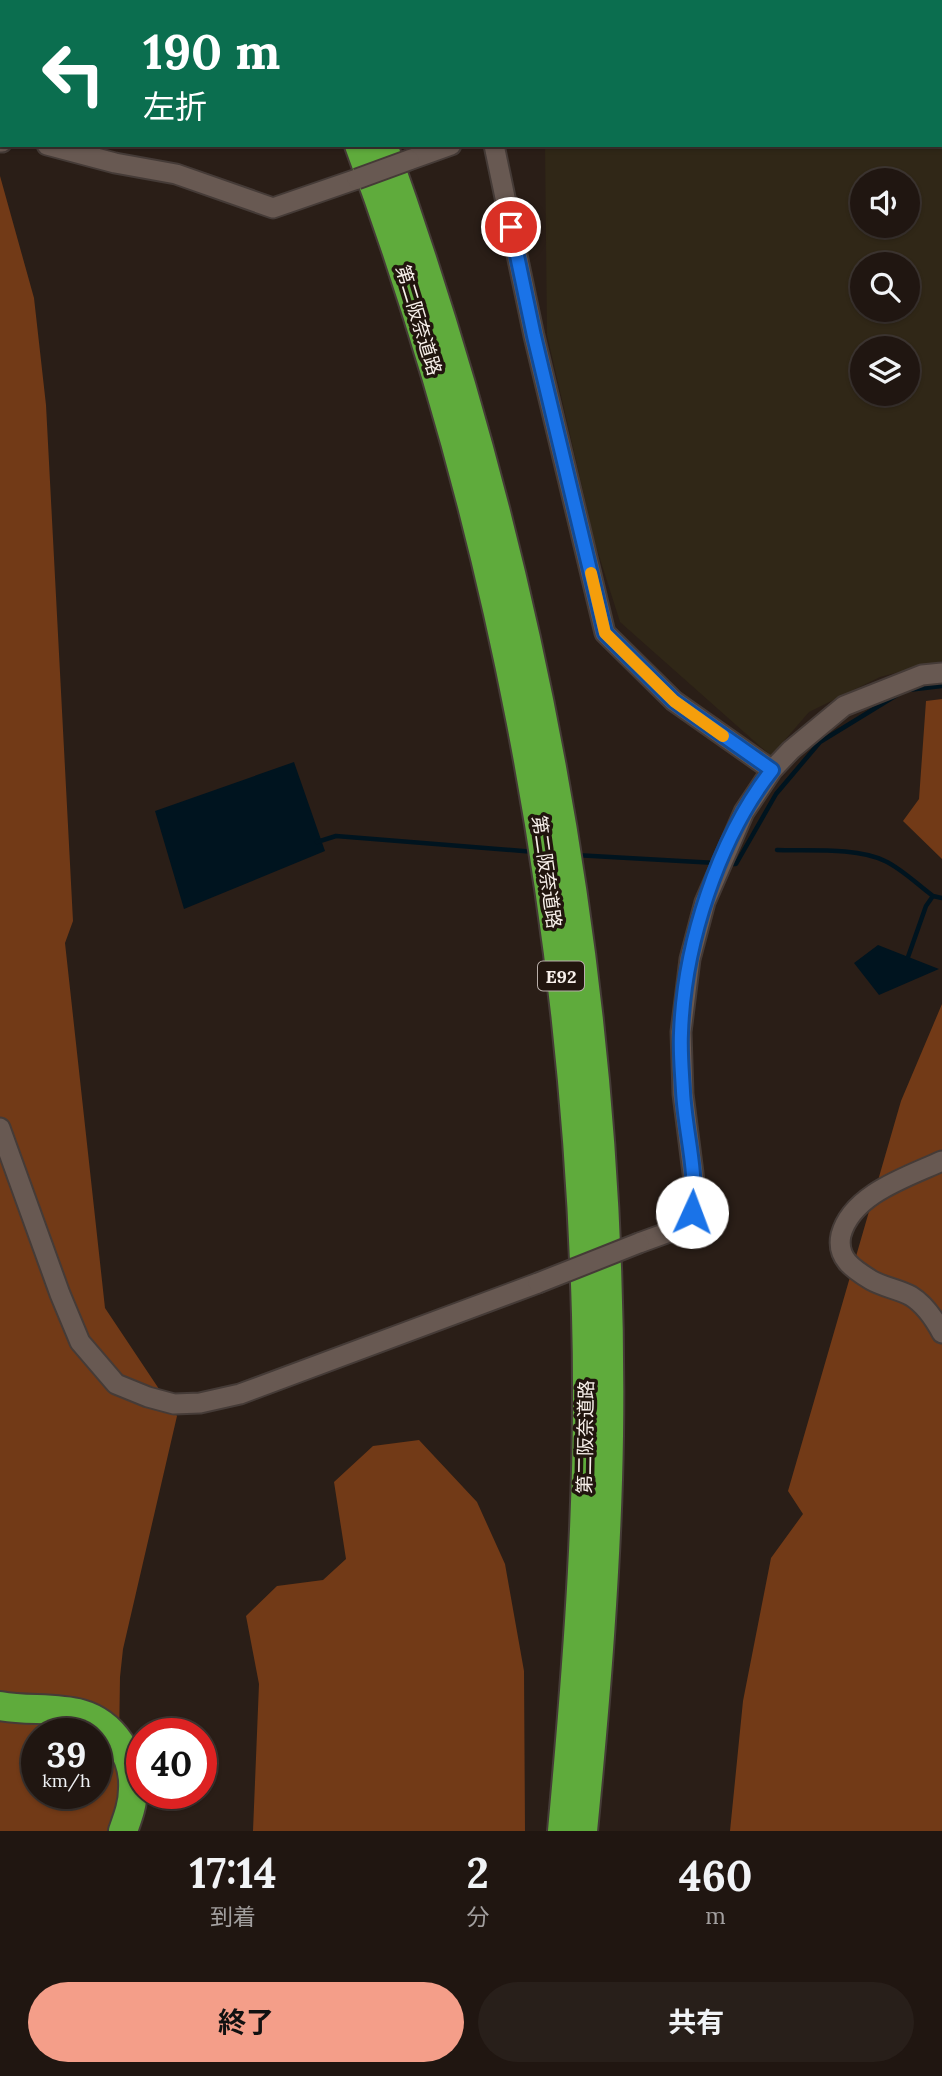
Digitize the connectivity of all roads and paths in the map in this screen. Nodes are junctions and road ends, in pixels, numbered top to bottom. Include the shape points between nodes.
1 (55, 147) edge
2 (360, 147) edge
3 (384, 147) edge
4 (445, 147) edge
5 (494, 147) edge
6 (942, 673) edge
7 (772, 770) junction
8 (0, 1128) edge
9 (942, 1161) edge
10 (942, 1333) edge
11 (0, 1706) edge
12 (123, 1831) edge
13 (562, 1831) edge
14 (583, 1831) edge

1 - 4 street, bridge via 176,174 273,208
2 - 13 highway, 第二阪奈道路 / E92 via 439,382 508,653 534,786 562,979 582,1204 586,1433 576,1684
3 - 14 highway, 第二阪奈道路 / E92 via 462,382 498,516 552,768 584,978 603,1203 609,1434 600,1645
5 - 7 street via 605,633 674,701
6 - 7 street via 922,675 844,706
7 - 8 street, bridge via 726,850 705,902 690,960 681,1032 683,1094 695,1189 692,1212 673,1231 240,1394 174,1404 116,1384 80,1342
9 - 10 street via 858,1206 844,1224 839,1245 845,1262 872,1281 912,1297
11 - 12 highway via 83,1714 111,1731 133,1773 132,1801

